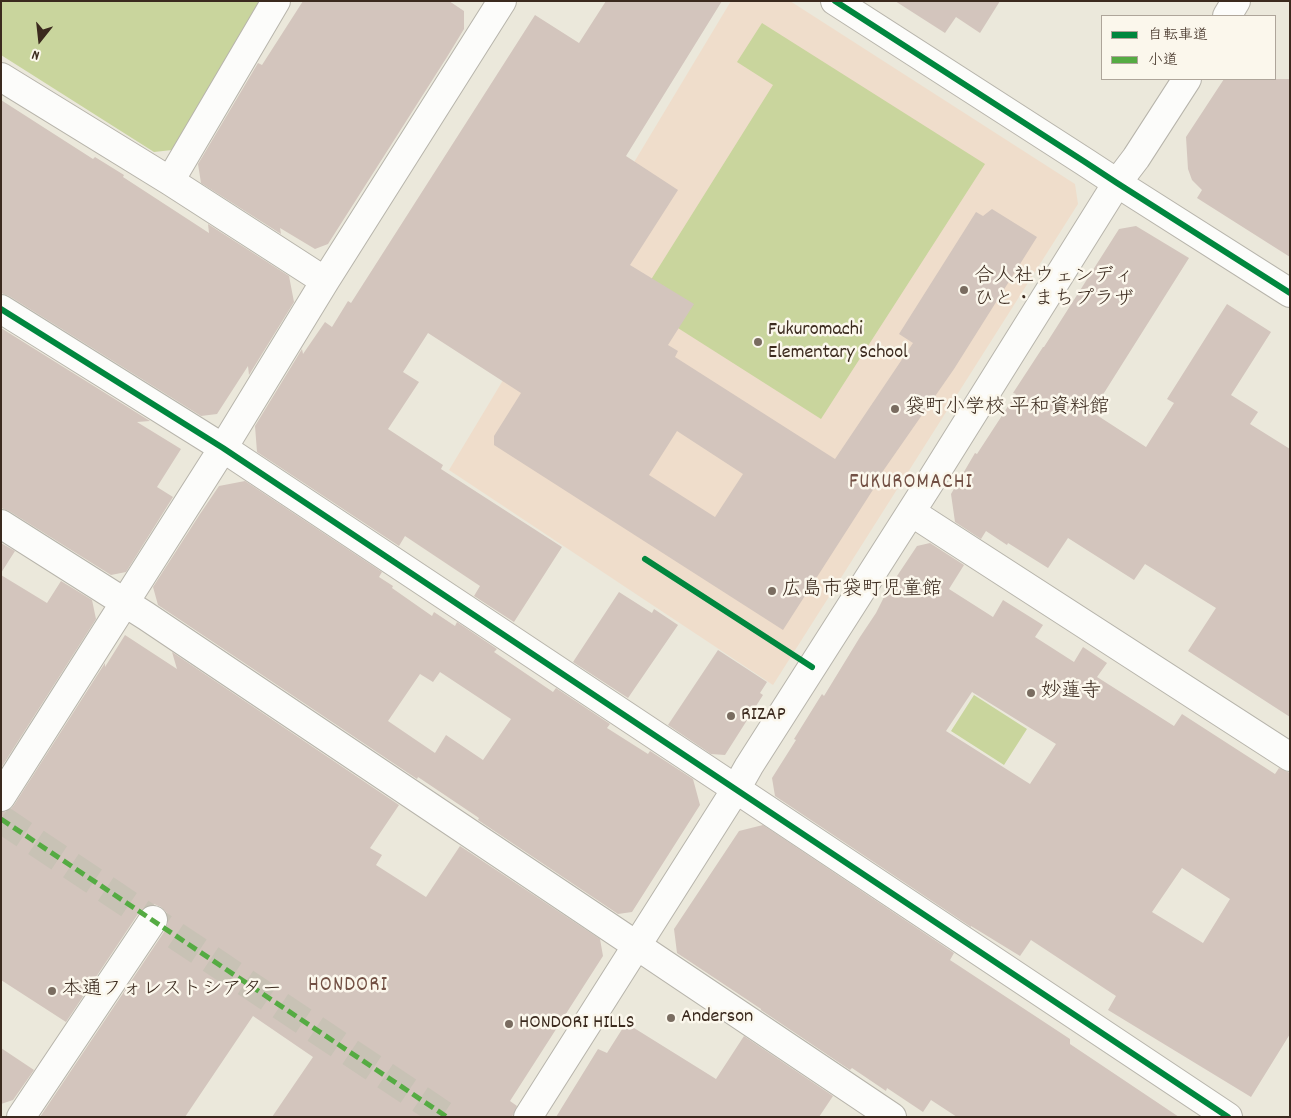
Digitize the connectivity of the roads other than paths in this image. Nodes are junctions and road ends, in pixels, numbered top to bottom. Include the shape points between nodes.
1 (276, 1) edge
2 (835, 1) edge
3 (1236, 1) edge
4 (492, 5) edge
5 (1228, 15) edge
6 (1, 77) edge
7 (1186, 80) edge
8 (170, 181) junction
9 (1117, 183) junction
10 (325, 280) junction
11 (1290, 293) edge
12 (1, 309) edge
13 (223, 448) junction
14 (910, 512) junction
15 (1, 524) edge
16 (125, 602) junction
17 (1290, 757) edge
18 (736, 789) junction
19 (1, 797) edge
20 (153, 920) dead end
21 (638, 946) junction
22 (22, 1117) edge
23 (528, 1117) edge
24 (892, 1117) edge
25 (1228, 1117) edge

1 - 8 street
2 - 9 street
3 - 5 street
4 - 10 street
6 - 8 street
7 - 9 street
8 - 10 street
9 - 11 street
9 - 14 street
10 - 13 street
12 - 13 street
13 - 16 street
13 - 18 street
14 - 17 street
14 - 18 street
15 - 16 street
16 - 19 street
16 - 21 street
18 - 21 street
18 - 25 street
20 - 22 street
21 - 23 street
21 - 24 street

